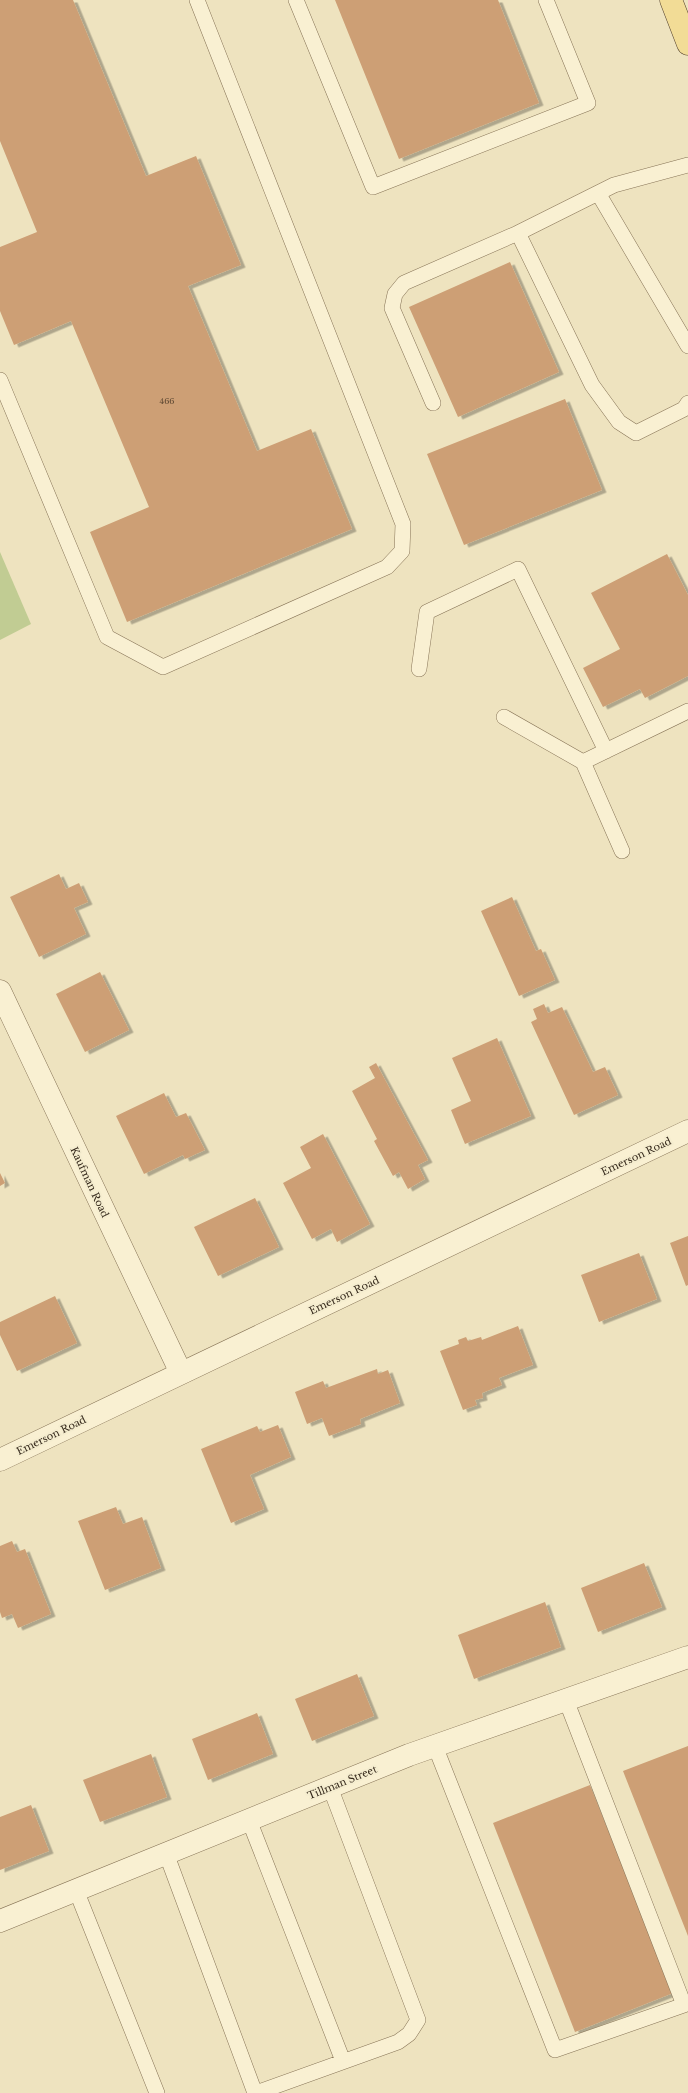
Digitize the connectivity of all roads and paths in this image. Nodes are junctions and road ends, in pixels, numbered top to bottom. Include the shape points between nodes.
1 (197, 0) edge
2 (296, 0) edge
3 (546, 0) edge
4 (671, 0) edge
5 (688, 44) edge
6 (688, 165) edge
7 (598, 193) junction
8 (518, 233) junction
9 (688, 346) edge
10 (0, 380) edge
11 (433, 403) dead end
12 (688, 403) edge
13 (419, 669) dead end
14 (688, 711) edge
15 (504, 717) dead end
16 (606, 751) junction
17 (583, 762) junction
18 (622, 851) dead end
19 (0, 991) edge
20 (688, 1131) edge
21 (181, 1373) junction
22 (0, 1460) edge
23 (688, 1656) edge
24 (566, 1700) junction
25 (435, 1746) junction
26 (330, 1787) junction
27 (249, 1820) junction
28 (166, 1854) junction
29 (76, 1890) junction
30 (0, 1921) edge
31 (343, 2061) junction
32 (157, 2093) edge
33 (256, 2093) edge

1 - 10 lane via 403,524 402,550 387,567 163,667 107,637
2 - 3 lane via 373,187 588,103
4 - 5 main road
6 - 7 lane via 614,185
7 - 8 lane
7 - 9 lane
8 - 11 lane via 404,283 395,294 392,308
8 - 12 lane via 592,385 619,422 636,433 684,409
13 - 16 lane via 427,612 518,569
14 - 16 lane
15 - 17 lane
16 - 17 lane
17 - 18 lane
19 - 21 street, Kaufman Road
20 - 21 street, Emerson Road
21 - 22 street, Emerson Road
23 - 24 street, Tillman Street
24 - 25 street, Tillman Street
24 - 25 lane via 684,2005 555,2050
25 - 26 street, Tillman Street
26 - 27 street, Tillman Street
26 - 31 lane via 418,2020 409,2034 398,2042
27 - 28 street, Tillman Street
27 - 31 lane
28 - 29 street, Tillman Street
28 - 33 lane
29 - 30 street, Tillman Street
29 - 32 lane
31 - 33 lane

